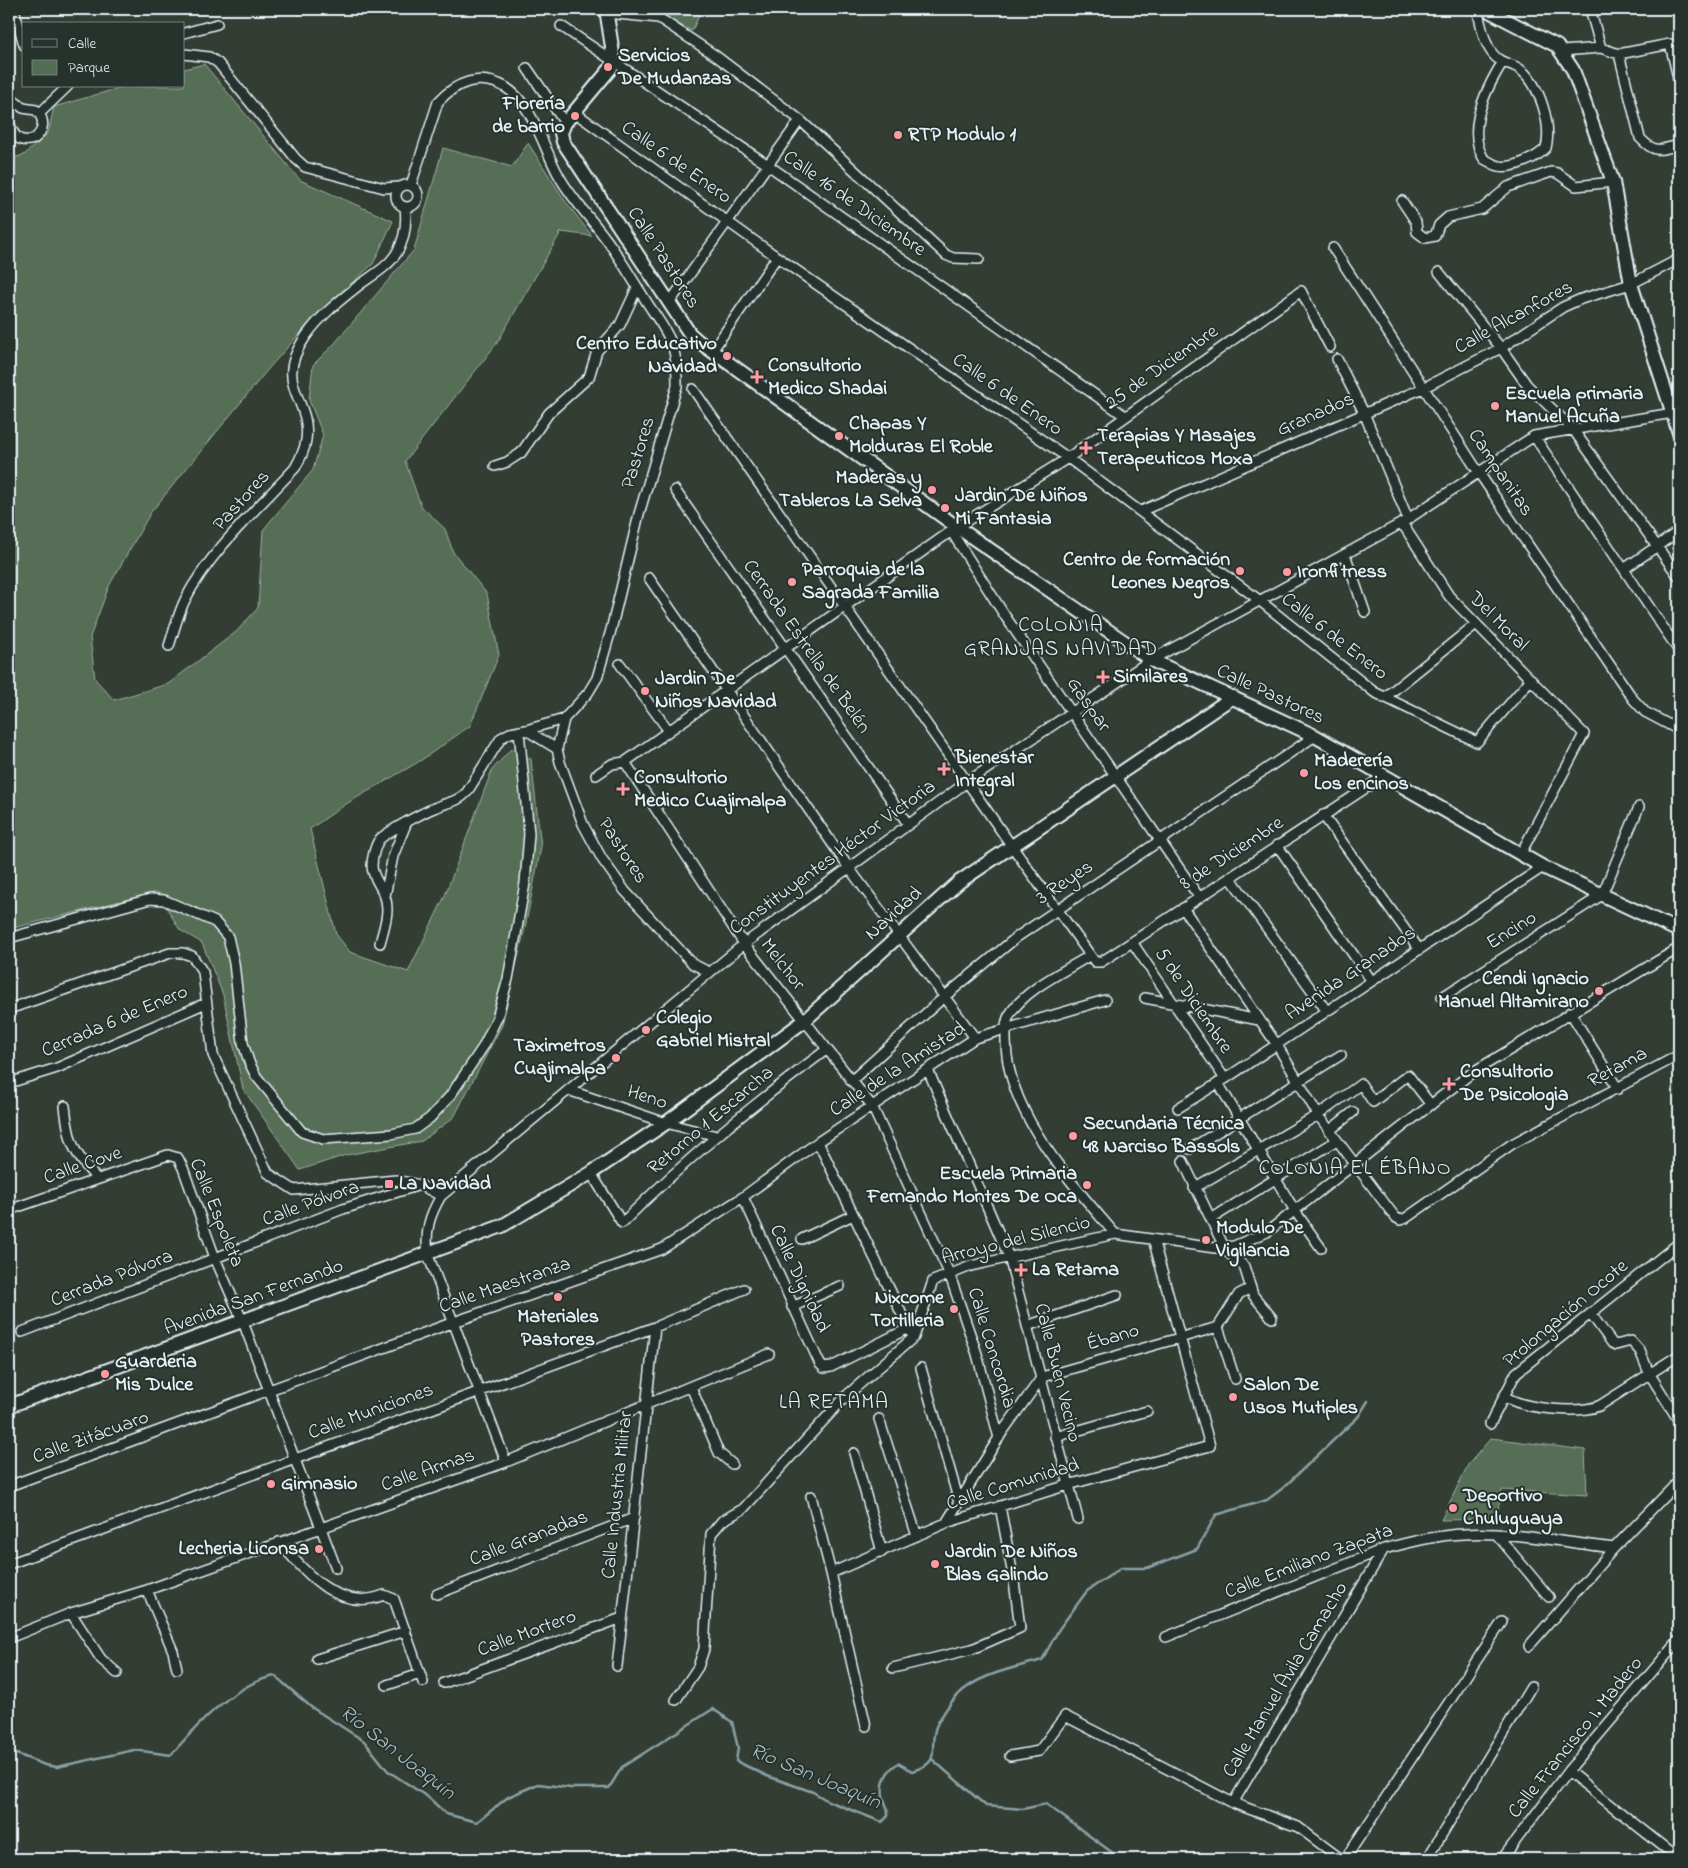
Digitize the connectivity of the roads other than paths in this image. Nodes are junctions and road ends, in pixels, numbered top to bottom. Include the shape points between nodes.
1 (14, 9) edge
2 (1477, 9) edge
3 (1485, 9) edge
4 (1590, 9) edge
5 (606, 11) edge
6 (217, 24) dead end
7 (561, 26) dead end
8 (185, 33) edge
9 (22, 38) edge
10 (1601, 48) junction
11 (1562, 51) junction
12 (185, 54) edge
13 (1619, 54) junction
14 (614, 60) junction
15 (1502, 63) junction
16 (527, 68) dead end
17 (1679, 82) edge
18 (66, 88) edge
19 (9, 98) edge
20 (574, 112) junction
21 (39, 114) junction
22 (800, 120) junction
23 (9, 123) edge
24 (565, 123) junction
25 (1679, 146) edge
26 (768, 165) junction
27 (1613, 182) junction
28 (410, 184) junction
29 (399, 187) junction
30 (384, 188) junction
31 (395, 196) junction
32 (1402, 201) dead end
33 (405, 207) junction
34 (726, 221) junction
35 (1333, 248) dead end
36 (776, 257) junction
37 (1679, 258) edge
38 (979, 259) dead end
39 (1439, 272) dead end
40 (1631, 284) junction
41 (637, 288) junction
42 (670, 302) junction
43 (1330, 347) dead end
44 (1501, 348) junction
45 (712, 351) junction
46 (1336, 359) dead end
47 (1423, 388) junction
48 (693, 389) dead end
49 (1364, 413) junction
50 (1675, 413) edge
51 (1125, 416) junction
52 (1572, 428) junction
53 (1679, 433) edge
54 (1534, 436) junction
55 (1068, 458) junction
56 (495, 466) dead end
57 (1478, 473) junction
58 (675, 490) dead end
59 (1142, 512) junction
60 (1405, 521) junction
61 (954, 529) junction
62 (1679, 530) edge
63 (1657, 546) junction
64 (1345, 554) junction
65 (1624, 570) junction
66 (1679, 577) edge
67 (649, 578) dead end
68 (1259, 600) junction
69 (846, 606) junction
70 (1365, 612) dead end
71 (1476, 624) junction
72 (168, 646) dead end
73 (1679, 648) edge
74 (785, 649) junction
75 (1151, 660) junction
76 (620, 664) dead end
77 (1530, 679) junction
78 (727, 690) junction
79 (1233, 697) junction
80 (1384, 698) junction
81 (1073, 712) junction
82 (564, 719) junction
83 (522, 730) junction
84 (1679, 730) edge
85 (669, 731) junction
86 (1315, 736) junction
87 (557, 749) junction
88 (625, 762) junction
89 (596, 774) dead end
90 (1116, 776) junction
91 (1384, 776) junction
92 (967, 782) junction
93 (1639, 807) dead end
94 (1323, 815) junction
95 (406, 824) junction
96 (908, 824) junction
97 (1159, 840) junction
98 (1011, 845) junction
99 (1277, 845) junction
100 (1520, 855) junction
101 (1543, 867) junction
102 (850, 868) junction
103 (1230, 877) junction
104 (1602, 895) junction
105 (385, 896) junction
106 (1199, 897) junction
107 (1183, 908) junction
108 (1056, 910) junction
109 (1678, 927) edge
110 (898, 936) junction
111 (9, 938) edge
112 (1132, 942) junction
113 (380, 943) dead end
114 (744, 944) junction
115 (1679, 948) edge
116 (1418, 949) junction
117 (1089, 956) junction
118 (709, 972) junction
119 (1371, 980) junction
120 (944, 997) junction
121 (1442, 997) dead end
122 (1146, 998) dead end
123 (1105, 1000) dead end
124 (206, 1003) junction
125 (1174, 1004) junction
126 (9, 1009) edge
127 (1326, 1010) junction
128 (1570, 1012) junction
129 (1259, 1020) junction
130 (804, 1022) junction
131 (1006, 1030) junction
132 (975, 1038) junction
133 (1277, 1045) junction
134 (826, 1050) junction
135 (1341, 1055) dead end
136 (1679, 1055) edge
137 (928, 1070) junction
138 (1222, 1081) junction
139 (851, 1082) junction
140 (1298, 1082) junction
141 (9, 1083) edge
142 (1618, 1089) junction
143 (568, 1090) junction
144 (1431, 1104) junction
145 (65, 1106) dead end
146 (872, 1106) junction
147 (1178, 1108) dead end
148 (1353, 1112) dead end
149 (1318, 1115) junction
150 (1240, 1118) junction
151 (666, 1122) junction
152 (1329, 1131) junction
153 (717, 1136) junction
154 (1336, 1141) junction
155 (818, 1142) junction
156 (1190, 1149) dead end
157 (1258, 1149) junction
158 (168, 1154) joint
159 (1183, 1161) dead end
160 (1354, 1165) junction
161 (591, 1173) junction
162 (1276, 1178) junction
163 (97, 1179) junction
164 (420, 1185) junction
165 (1194, 1188) junction
166 (441, 1196) junction
167 (743, 1197) junction
168 (9, 1210) edge
169 (1295, 1211) junction
170 (853, 1215) junction
171 (1211, 1219) junction
172 (1115, 1234) junction
173 (802, 1239) dead end
174 (1153, 1239) junction
175 (1677, 1245) edge
176 (1225, 1247) junction
177 (1321, 1248) dead end
178 (428, 1255) junction
179 (1008, 1257) junction
180 (216, 1258) junction
181 (1679, 1260) edge
182 (949, 1273) junction
183 (840, 1286) dead end
184 (744, 1288) dead end
185 (1251, 1288) junction
186 (1117, 1295) dead end
187 (792, 1308) junction
188 (1591, 1314) junction
189 (1272, 1318) dead end
190 (243, 1322) junction
191 (454, 1322) junction
192 (1027, 1326) junction
193 (655, 1327) junction
194 (1218, 1327) junction
195 (908, 1329) junction
196 (22, 1332) dead end
197 (1180, 1336) junction
198 (914, 1337) junction
199 (769, 1354) dead end
200 (1679, 1355) edge
201 (921, 1368) dead end
202 (1650, 1373) junction
203 (1042, 1377) junction
204 (1234, 1379) dead end
205 (691, 1387) junction
206 (480, 1391) junction
207 (270, 1392) junction
208 (1504, 1396) junction
209 (9, 1406) edge
210 (645, 1406) junction
211 (1146, 1411) dead end
212 (879, 1419) dead end
213 (1679, 1421) edge
214 (1490, 1424) dead end
215 (1055, 1437) junction
216 (999, 1438) junction
217 (854, 1453) dead end
218 (294, 1458) junction
219 (506, 1462) junction
220 (732, 1464) dead end
221 (1679, 1481) edge
222 (1068, 1485) junction
223 (9, 1486) edge
224 (1675, 1491) edge
225 (811, 1496) dead end
226 (959, 1502) junction
227 (1000, 1506) junction
228 (634, 1518) junction
229 (1078, 1519) dead end
230 (946, 1523) junction
231 (320, 1527) junction
232 (1497, 1535) junction
233 (917, 1536) junction
234 (279, 1542) junction
235 (1614, 1548) junction
236 (1384, 1549) junction
237 (882, 1552) junction
238 (9, 1564) edge
239 (336, 1568) dead end
240 (831, 1573) junction
241 (147, 1590) junction
242 (437, 1594) dead end
243 (1549, 1597) dead end
244 (71, 1613) junction
245 (622, 1618) junction
246 (1502, 1622) dead end
247 (406, 1631) junction
248 (1166, 1637) dead end
249 (9, 1638) edge
250 (1679, 1640) edge
251 (1529, 1646) dead end
252 (317, 1659) dead end
253 (618, 1666) dead end
254 (893, 1668) dead end
255 (176, 1669) dead end
256 (117, 1673) dead end
257 (444, 1683) dead end
258 (387, 1685) dead end
259 (1531, 1687) dead end
260 (676, 1700) dead end
261 (866, 1726) dead end
262 (1010, 1756) dead end
263 (1568, 1771) junction
264 (1233, 1803) junction
265 (1341, 1859) edge
266 (1345, 1859) edge
267 (1428, 1859) edge
268 (1502, 1859) edge
269 (1679, 1859) edge

1 - 9 street
2 - 15 street via 1488,46
3 - 11 street
4 - 10 street
5 - 14 street
5 - 22 street via 659,18 716,56
6 - 8 street
7 - 14 street, Calle 16 de Diciembre
10 - 11 street
10 - 13 street
11 - 27 street via 1573,70
12 - 30 street via 203,56 218,63 305,167
13 - 17 street via 1670,44
13 - 25 street via 1640,138 1658,151
14 - 20 street
14 - 26 street, Calle 16 de Diciembre
15 - 15 street via 1488,86 1481,108 1477,142 1484,159 1508,166 1543,152 1548,130 1540,100 1529,80 1520,69
16 - 24 street
18 - 21 street
19 - 21 street
20 - 24 street
20 - 34 street, Calle 6 de Enero
21 - 23 street via 42,128 34,139 28,141 15,136
22 - 26 street
22 - 38 street via 946,255
24 - 42 street, Calle Pastores via 561,133 563,142
26 - 34 street
26 - 51 street, Calle 16 de Diciembre
27 - 32 street via 1576,186 1551,172 1508,187 1482,209 1448,217 1439,225 1435,236 1425,238 1417,232 1416,222
27 - 40 street
28 - 29 street
28 - 33 street via 416,189 417,202
28 - 41 street, Pastores via 438,102 462,83 476,79 492,81 519,100 569,192 605,237
29 - 30 street
29 - 31 street
30 - 31 street
31 - 33 street via 397,202
33 - 72 street, Pastores via 406,229 396,254 328,311 297,350 291,381 306,425 306,440 295,468 197,579
34 - 36 street, Calle 6 de Enero
34 - 42 street
35 - 47 street, Campanitas
36 - 45 street
36 - 55 street, Calle 6 de Enero
37 - 40 street, Calle Alcanfores
39 - 44 street
40 - 44 street, Calle Alcanfores via 1581,298
40 - 50 street
41 - 56 street via 620,325 597,351 589,377 549,413 521,453
41 - 82 street, Pastores via 669,338 677,368 677,386 596,678 588,694
42 - 45 street, Calle Pastores via 690,334
43 - 51 street, 25 de Diciembre via 1300,291
44 - 47 street, Calle Alcanfores
44 - 52 street via 1527,385
45 - 61 street, Calle Pastores
46 - 49 street, Del Moral
47 - 49 street, Granados
47 - 57 street, Campanitas
48 - 69 street
49 - 59 street, Granados
49 - 60 street, Del Moral
50 - 52 street, Constituyentes Héctor Victoria
50 - 53 street
51 - 55 street, 25 de Diciembre
52 - 54 street, Constituyentes Héctor Victoria
52 - 63 street
54 - 57 street, Constituyentes Héctor Victoria
54 - 65 street
55 - 59 street, Calle 6 de Enero
55 - 61 street, 25 de Diciembre
57 - 60 street, Constituyentes Héctor Victoria
57 - 84 street, Campanitas via 1633,699 1646,712
58 - 74 street, Cerrada Estrella de Belén
59 - 68 street, Calle 6 de Enero
60 - 64 street, Constituyentes Héctor Victoria
60 - 71 street, Del Moral via 1449,596
61 - 69 street, 25 de Diciembre
61 - 75 street, Calle Pastores
61 - 81 street, Gaspar via 1004,616
62 - 63 street
63 - 65 street
63 - 66 street
64 - 68 street, Constituyentes Héctor Victoria
64 - 70 street
65 - 73 street
67 - 78 street
68 - 75 street, Constituyentes Héctor Victoria
68 - 80 street, Calle 6 de Enero
69 - 74 street, 25 de Diciembre
69 - 92 street
71 - 77 street, Del Moral
71 - 80 street
74 - 78 street, 25 de Diciembre
74 - 96 street, Cerrada Estrella de Belén
75 - 79 street, Calle Pastores
75 - 81 street, Constituyentes Héctor Victoria
76 - 85 street
77 - 80 street, Calle 6 de Enero via 1477,742
77 - 100 street, Del Moral via 1584,734
78 - 85 street, 25 de Diciembre
78 - 102 street
79 - 86 street, Calle Pastores
79 - 90 street, Navidad
81 - 90 street, Gaspar
81 - 92 street, Constituyentes Héctor Victoria
82 - 83 street
82 - 87 street, Pastores
83 - 87 street
83 - 95 street via 501,738 461,799 437,806
83 - 111 street via 529,834 525,883 508,979 497,1018 483,1047 450,1096 415,1129 323,1139 302,1132 248,1062 234,962 228,937 215,922 164,900 150,899
85 - 88 street, 25 de Diciembre
86 - 91 street, Calle Pastores
86 - 97 street, 3 Reyes
87 - 118 street, Pastores via 583,824 602,859 625,891 693,964
88 - 89 street, 25 de Diciembre via 612,764
88 - 114 street, Melchor
90 - 97 street, Gaspar
90 - 98 street, Navidad
91 - 94 street, 8 de Diciembre
91 - 100 street, Calle Pastores
92 - 96 street, Constituyentes Héctor Victoria
92 - 98 street
93 - 104 street
94 - 99 street, 8 de Diciembre
94 - 116 street
95 - 105 street via 393,856
95 - 105 street via 380,840 375,850 372,866
96 - 102 street, Constituyentes Héctor Victoria
97 - 106 street, Gaspar
97 - 108 street, 3 Reyes
98 - 108 street
98 - 110 street, Navidad via 959,882
99 - 103 street, 8 de Diciembre
99 - 119 street
100 - 101 street, Calle Pastores
101 - 104 street, Calle Pastores
101 - 116 street, Avenida Granados
102 - 110 street
102 - 114 street, Constituyentes Héctor Victoria
103 - 106 street, 8 de Diciembre
103 - 127 street
104 - 109 street, Calle Pastores
104 - 121 street, Encino
105 - 113 street via 388,912
106 - 107 street, 8 de Diciembre
107 - 112 street, 8 de Diciembre
107 - 129 street
108 - 117 street
108 - 120 street, 3 Reyes via 1017,937
110 - 120 street
110 - 130 street, Navidad
112 - 117 street, 8 de Diciembre via 1101,962 1094,962
112 - 125 street, 5 de Diciembre
114 - 118 street, Constituyentes Héctor Victoria
114 - 130 street, Melchor
115 - 128 street, Arroyo del Silencio
116 - 119 street, Avenida Granados
117 - 131 street via 1016,1004 1006,1020
118 - 143 street, Constituyentes Héctor Victoria
119 - 127 street, Avenida Granados
120 - 132 street
120 - 139 street, 3 Reyes
122 - 125 street
123 - 131 street, Calle de la Amistad
124 - 126 street via 203,972 199,964 192,956 170,953
124 - 141 street, Cerrada 6 de Enero via 57,1068
124 - 164 street via 213,1055 268,1172 294,1190 396,1180
125 - 129 street
125 - 138 street, 5 de Diciembre
127 - 133 street, Avenida Granados
128 - 142 street
128 - 144 street, Arroyo del Silencio via 1473,1072
129 - 133 street
130 - 134 street, Melchor
130 - 151 street, Navidad
131 - 132 street, Calle de la Amistad
131 - 172 street via 1008,1070 1028,1116 1070,1180
132 - 137 street, Calle de la Amistad
133 - 138 street, Avenida Granados
133 - 140 street
134 - 139 street, Melchor
134 - 153 street, Retorno 1 Escarcha
135 - 140 street
136 - 142 street, Retama
137 - 146 street, Calle de la Amistad
137 - 179 street, Calle Buen Vecino
138 - 147 street, Avenida Granados
138 - 150 street, 5 de Diciembre
139 - 146 street, Melchor
140 - 149 street
140 - 150 street
142 - 160 street, Retama via 1512,1144 1400,1220
143 - 151 street, Heno
143 - 166 street, Constituyentes Héctor Victoria
144 - 149 street via 1408,1075 1373,1102 1361,1084
144 - 160 street, Arroyo del Silencio
145 - 163 street via 68,1135 77,1157
146 - 155 street, Calle de la Amistad
146 - 182 street, Calle Concordia
148 - 152 street
149 - 152 street
149 - 157 street
150 - 156 street
150 - 157 street, 5 de Diciembre
151 - 153 street, Heno
151 - 161 street, Navidad
152 - 154 street
153 - 161 street, Retorno 1 Escarcha via 672,1174 622,1224
154 - 160 street
154 - 162 street
155 - 167 street, Calle de la Amistad
155 - 170 street
157 - 162 street, 5 de Diciembre
157 - 165 street
158 - 163 street, Calle Cove
158 - 180 street, Calle Espoleta via 178,1158 184,1168
159 - 165 street
160 - 169 street, Arroyo del Silencio
161 - 178 street, Avenida San Fernando via 502,1226
162 - 169 street, 5 de Diciembre
162 - 171 street
163 - 168 street, Calle Cove
164 - 166 street
164 - 180 street, Calle Pólvora via 343,1209
165 - 171 street
166 - 178 street via 427,1226
167 - 187 street, Calle Dignidad
167 - 191 street, Calle Maestranza via 662,1249
169 - 176 street, Arroyo del Silencio via 1267,1232
169 - 177 street, 5 de Diciembre
170 - 173 street
170 - 195 street
171 - 176 street
172 - 174 street, Arroyo del Silencio
172 - 179 street, Arroyo del Silencio
174 - 176 street, Arroyo del Silencio
174 - 197 street
175 - 181 street
175 - 188 street, Prolongación Ocote
176 - 185 street via 1230,1256 1244,1266
178 - 190 street, Avenida San Fernando
178 - 191 street
179 - 182 street, Arroyo del Silencio
179 - 192 street, Calle Buen Vecino
180 - 190 street, Calle Espoleta
180 - 196 street, Cerrada Pólvora
182 - 198 street, Arroyo del Silencio via 933,1281
182 - 216 street, Calle Concordia via 977,1354
183 - 187 street
184 - 193 street, Calle Municiones
185 - 189 street
185 - 194 street via 1239,1294
186 - 192 street
187 - 195 street, Calle Dignidad via 824,1368
188 - 202 street via 1612,1343 1631,1341 1636,1345
188 - 208 street, Prolongación Ocote via 1516,1374
190 - 207 street, Calle Espoleta
190 - 209 street, Avenida San Fernando
191 - 206 street
191 - 207 street, Calle Maestranza
192 - 203 street, Calle Buen Vecino
193 - 206 street, Calle Municiones
193 - 210 street, Calle Industria Militar
194 - 197 street, Ébano
194 - 204 street
195 - 198 street
197 - 203 street, Ébano
197 - 222 street, Calle Comunidad via 1210,1446
198 - 260 street via 846,1396 744,1509 722,1521 711,1534 704,1648 698,1667
199 - 205 street, Calle Armas
200 - 202 street
201 - 226 street
202 - 208 street via 1589,1410 1515,1402
202 - 213 street
203 - 215 street, Calle Buen Vecino
203 - 216 street
205 - 210 street, Calle Armas
205 - 220 street via 719,1452
206 - 218 street, Calle Municiones
206 - 219 street
207 - 218 street, Calle Espoleta
207 - 223 street, Calle Zitácuaro
208 - 214 street, Prolongación Ocote
210 - 219 street, Calle Armas
210 - 228 street, Calle Industria Militar
211 - 215 street
212 - 233 street
215 - 222 street, Calle Buen Vecino
216 - 226 street
217 - 237 street
218 - 231 street, Calle Espoleta
218 - 238 street, Calle Municiones
219 - 231 street, Calle Armas
221 - 224 street
222 - 227 street, Calle Comunidad
222 - 229 street, Calle Buen Vecino
224 - 235 street
225 - 240 street
226 - 230 street
227 - 230 street, Calle Comunidad
227 - 254 street via 1020,1628 972,1649
228 - 242 street, Calle Granadas
228 - 245 street, Calle Industria Militar
230 - 233 street, Calle Comunidad
231 - 234 street, Calle Armas
231 - 239 street, Calle Espoleta
232 - 235 street, Calle Emiliano Zapata
232 - 236 street, Calle Emiliano Zapata via 1464,1534
232 - 243 street
233 - 237 street, Calle Comunidad
234 - 241 street, Calle Armas
234 - 247 street via 321,1586 348,1599 371,1600 384,1595 394,1599
235 - 251 street
236 - 248 street, Calle Emiliano Zapata
236 - 264 street, Calle Manuel Ávila Camacho
237 - 240 street, Calle Comunidad
240 - 261 street
241 - 244 street, Calle Armas
241 - 255 street via 173,1651
244 - 249 street, Calle Armas
244 - 256 street via 101,1659
245 - 253 street, Calle Industria Militar
245 - 257 street, Calle Mortero
246 - 266 street
247 - 252 street
247 - 258 street via 422,1678
250 - 263 street, Calle Francisco I. Madero
259 - 267 street
262 - 264 street via 1039,1751 1065,1716
263 - 268 street, Calle Francisco I. Madero
263 - 269 street
264 - 265 street via 1298,1827

